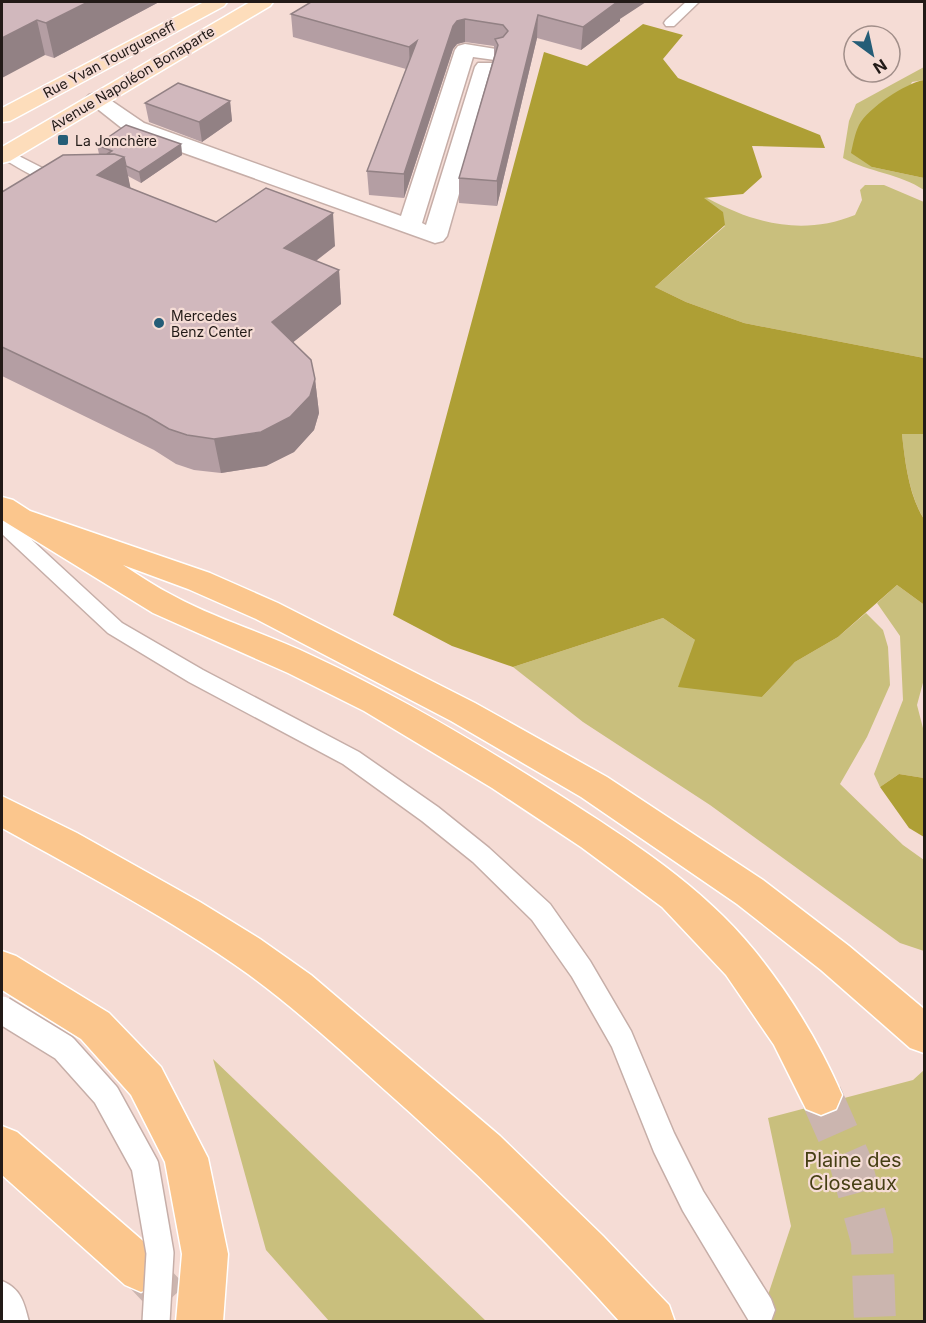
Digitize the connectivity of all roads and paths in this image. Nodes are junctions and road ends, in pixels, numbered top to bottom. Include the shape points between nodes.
1 (217, 2) edge
2 (263, 2) edge
3 (693, 2) edge
4 (670, 23) dead end
5 (490, 60) dead end
6 (96, 99) junction
7 (2, 116) edge
8 (9, 157) edge
9 (77, 178) edge
10 (9, 517) edge
11 (2, 811) edge
12 (2, 969) edge
13 (2, 1010) edge
14 (924, 1034) edge
15 (821, 1095) tunnel mouth
16 (2, 1147) edge
17 (141, 1269) tunnel mouth
18 (2, 1296) edge
19 (760, 1310) dead end
20 (14, 1322) edge
21 (156, 1322) edge
22 (199, 1322) edge
23 (652, 1322) edge

1 - 7 main road, Rue Yvan Tourgueneff
2 - 6 main road, Avenue Napoléon Bonaparte
3 - 4 lane
5 - 6 street via 435,236 136,128
6 - 8 main road, Avenue Napoléon Bonaparte
8 - 9 lane via 59,182
10 - 14 highway via 199,581 267,611 463,712 594,787 750,892
10 - 15 highway via 164,605 376,702 505,778 603,843 675,895 740,962 788,1032
10 - 19 lane via 115,628 351,758 473,848 541,912 581,969 622,1040 693,1201
11 - 23 highway via 94,860 248,952 337,1021 435,1106 608,1273
12 - 22 highway via 94,1026 146,1081 186,1158 205,1254
13 - 21 lane, bridge via 64,1048 106,1095 145,1166 160,1253
16 - 17 highway
18 - 20 lane via 10,1304

